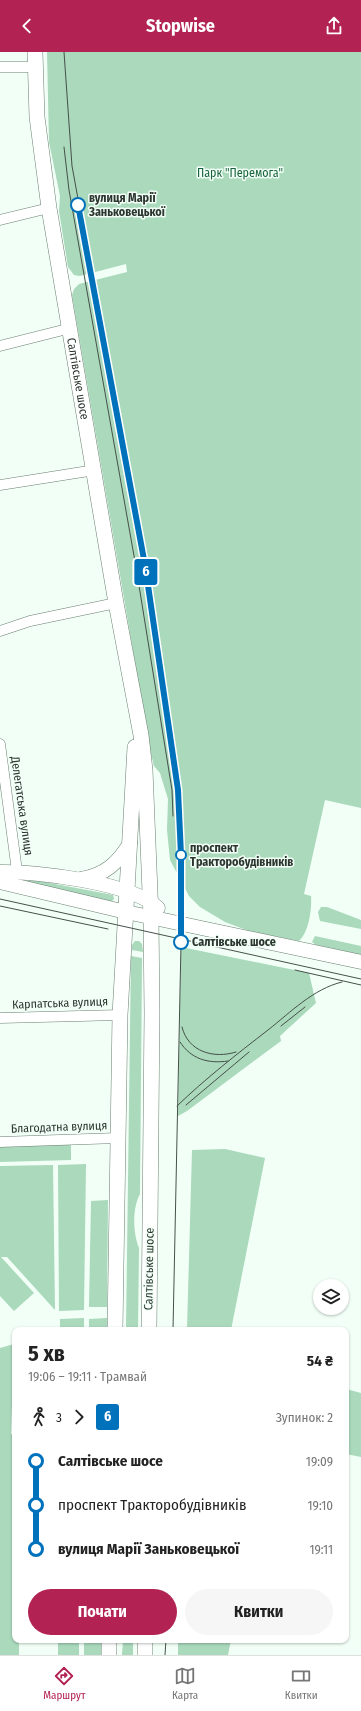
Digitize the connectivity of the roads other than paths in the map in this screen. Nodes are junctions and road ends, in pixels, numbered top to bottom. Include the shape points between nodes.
1 (35, 52) edge
2 (0, 67) edge
3 (34, 67) junction
4 (50, 208) junction
5 (0, 220) edge
6 (71, 328) junction
7 (0, 346) edge
8 (95, 470) junction
9 (0, 485) edge
10 (116, 603) junction
11 (0, 631) edge
12 (135, 704) junction
13 (0, 744) edge
14 (1, 760) edge
15 (130, 843) junction
16 (17, 871) junction
17 (0, 872) edge
18 (78, 880) junction
19 (0, 882) edge
20 (127, 891) junction
21 (150, 901) junction
22 (126, 912) junction
23 (151, 917) junction
24 (170, 921) junction
25 (361, 962) edge
26 (120, 1015) junction
27 (0, 1018) edge
28 (118, 1138) junction
29 (0, 1142) edge
30 (115, 1327) edge
31 (149, 1327) edge
32 (109, 1643) edge
33 (145, 1643) edge
34 (109, 1655) edge
35 (145, 1655) edge

1 - 3 main road, Салтівське шосе
2 - 3 street
3 - 4 main road, Салтівське шосе via 37,117
4 - 5 street
4 - 6 main road, Салтівське шосе
6 - 7 street
6 - 8 main road, Салтівське шосе
8 - 9 street
8 - 10 main road, Салтівське шосе
10 - 11 street via 30,621
10 - 12 main road, Салтівське шосе
12 - 15 main road, Салтівське шосе
12 - 21 main road, Салтівське шосе via 145,770
13 - 14 street, Делегатська вулиця
14 - 16 street, Делегатська вулиця
15 - 18 main road via 121,858 109,869 94,877
15 - 20 main road, Салтівське шосе
16 - 17 main road
16 - 18 main road
18 - 20 main road
19 - 22 main road
20 - 21 main road
20 - 22 main road, Салтівське шосе
21 - 23 main road, Салтівське шосе
21 - 24 main road
22 - 23 main road
22 - 26 main road, Салтівське шосе
23 - 24 main road
23 - 31 main road, Салтівське шосе
24 - 25 main road
26 - 27 street, Карпатська вулиця
26 - 28 main road, Салтівське шосе
28 - 29 street, Благодатна вулиця
28 - 30 main road, Салтівське шосе
32 - 34 main road
33 - 35 main road

